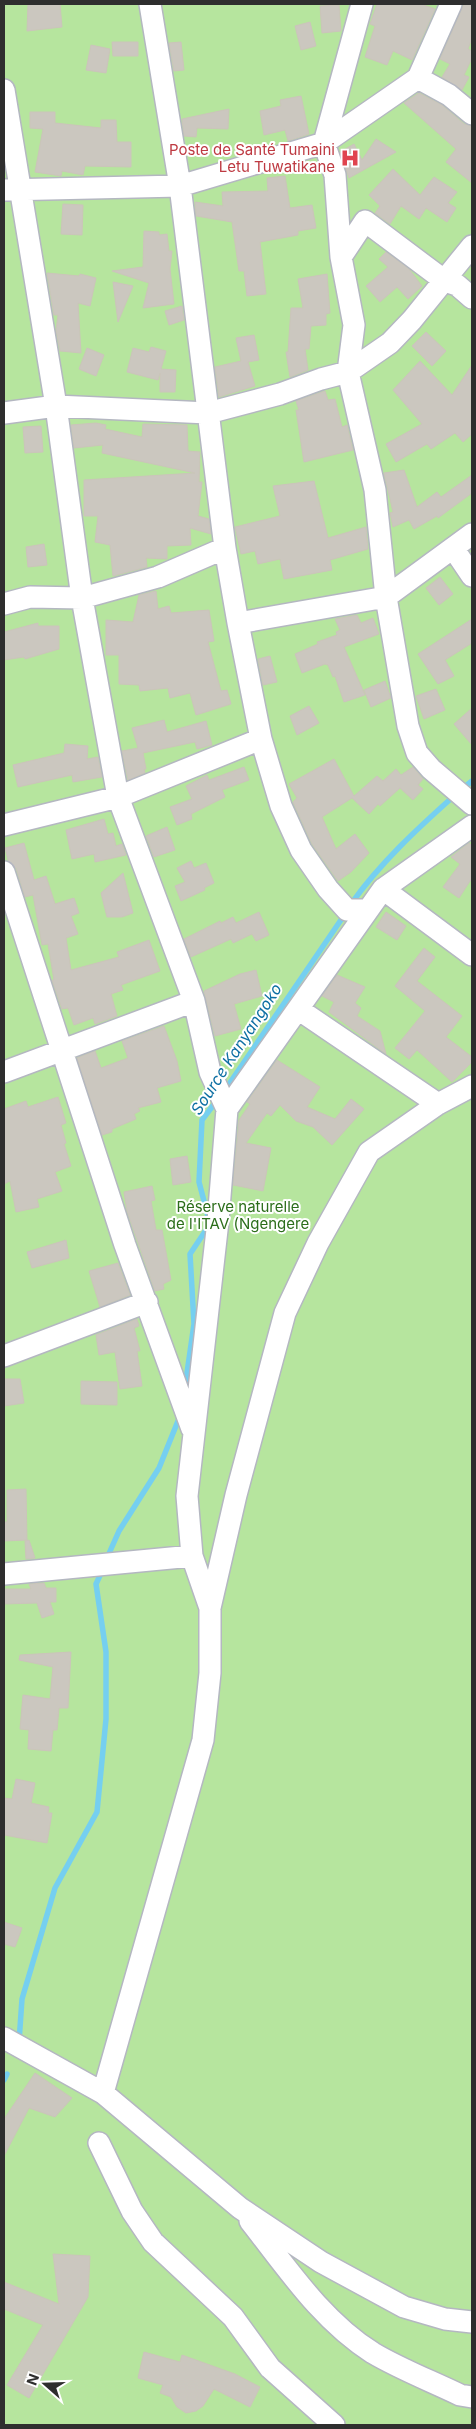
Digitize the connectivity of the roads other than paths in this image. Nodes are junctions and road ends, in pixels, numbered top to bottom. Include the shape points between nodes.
1 (150, 4) edge
2 (362, 4) edge
3 (451, 4) edge
4 (418, 78) junction
5 (4, 90) edge
6 (472, 114) edge
7 (324, 143) junction
8 (180, 186) junction
9 (12, 190) edge
10 (472, 246) edge
11 (341, 257) junction
12 (445, 281) junction
13 (472, 298) edge
14 (348, 372) junction
15 (56, 406) junction
16 (4, 413) edge
17 (208, 413) junction
18 (472, 534) edge
19 (225, 548) junction
20 (453, 548) junction
21 (472, 576) edge
22 (386, 597) junction
23 (82, 598) junction
24 (4, 604) edge
25 (238, 623) junction
26 (262, 738) junction
27 (464, 796) edge
28 (118, 797) junction
29 (4, 825) edge
30 (472, 826) edge
31 (4, 872) edge
32 (383, 889) junction
33 (367, 910) junction
34 (472, 955) edge
35 (194, 1001) junction
36 (298, 1009) junction
37 (62, 1050) junction
38 (4, 1072) edge
39 (472, 1086) edge
40 (438, 1104) junction
41 (227, 1108) junction
42 (147, 1302) junction
43 (4, 1356) edge
44 (194, 1434) junction
45 (192, 1556) junction
46 (4, 1574) edge
47 (210, 1608) junction
48 (4, 2038) edge
49 (103, 2093) junction
50 (99, 2143) dead end
51 (240, 2208) junction
52 (472, 2322) edge
53 (472, 2397) edge
54 (334, 2425) edge

1 - 8 street
2 - 7 street
3 - 4 street
4 - 6 street via 449,95
4 - 7 street
5 - 9 street
7 - 8 street
7 - 11 street via 336,175
8 - 9 street
8 - 17 street
9 - 15 street
10 - 12 street
11 - 12 street via 365,221
11 - 14 street via 354,325
12 - 13 street via 457,285
12 - 14 street via 390,343
14 - 17 street
14 - 22 street via 375,490
15 - 16 street
15 - 17 street
15 - 23 street
17 - 19 street
18 - 20 street
19 - 23 street via 158,577
19 - 25 street
20 - 21 street
20 - 22 street
22 - 25 street
22 - 27 street via 408,726 417,753
23 - 24 street via 30,597
23 - 28 street
25 - 26 street
26 - 28 street
26 - 33 street via 281,806 301,850 347,910
28 - 29 street
28 - 35 street
30 - 32 street
31 - 37 street
32 - 33 street
32 - 34 street
33 - 36 street
35 - 37 street
35 - 41 street via 210,1072
36 - 40 street
36 - 41 street
37 - 38 street
37 - 42 street via 125,1245
39 - 40 street
40 - 47 street via 369,1152 318,1243 286,1313 236,1495
41 - 44 street
42 - 43 street
42 - 44 street
44 - 45 street via 187,1496
45 - 46 street
45 - 47 street
47 - 49 street via 210,1673 203,1740
48 - 49 street
49 - 51 street
50 - 54 street via 132,2211 153,2242 232,2317 270,2368
51 - 52 street via 320,2262 404,2307 445,2319
51 - 53 street via 330,2319 373,2353 460,2395

